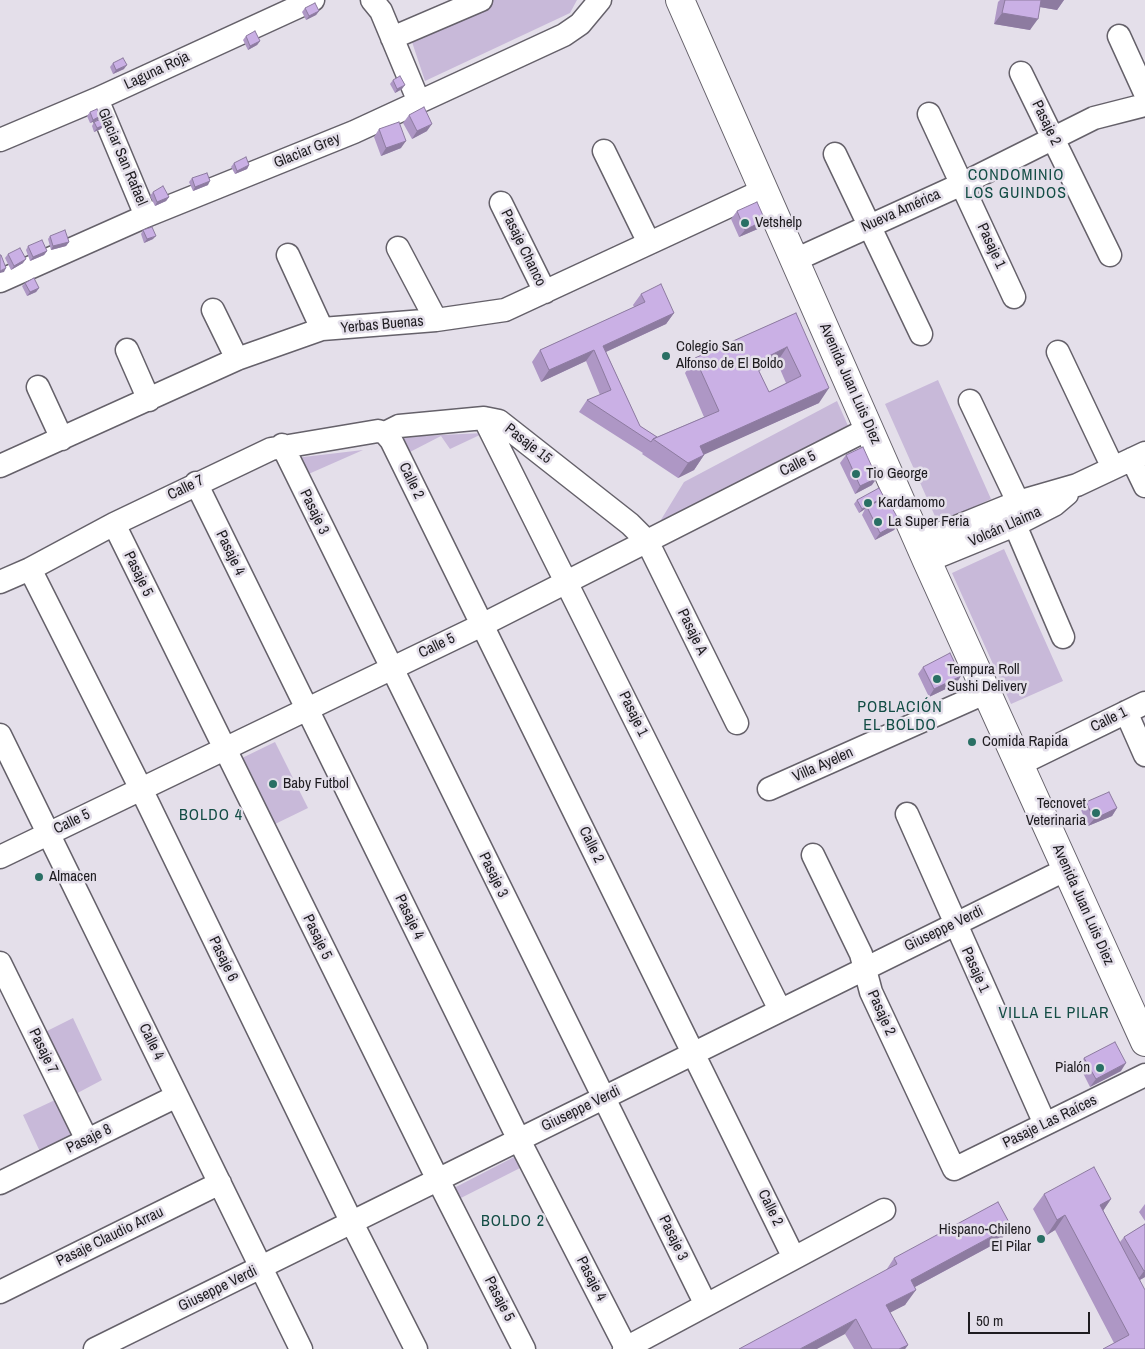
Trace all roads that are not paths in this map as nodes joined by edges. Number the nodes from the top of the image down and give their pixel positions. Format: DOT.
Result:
graph roads {
  1 [pos="313,0"];
  2 [pos="372,0"];
  3 [pos="481,0"];
  4 [pos="600,0"];
  5 [pos="680,0"];
  6 [pos="1119,36"];
  7 [pos="392,38"];
  8 [pos="1021,73"];
  9 [pos="1145,93"];
  10 [pos="97,99"];
  11 [pos="419,102"];
  12 [pos="1145,105"];
  13 [pos="929,114"];
  14 [pos="1054,138"];
  15 [pos="0,140"];
  16 [pos="604,151"];
  17 [pos="835,154"];
  18 [pos="962,184"];
  19 [pos="764,190"];
  20 [pos="501,203"];
  21 [pos="146,216"];
  22 [pos="869,226"];
  23 [pos="649,243"];
  24 [pos="398,248"];
  25 [pos="288,255"];
  26 [pos="1110,255"];
  27 [pos="795,260"];
  28 [pos="0,281"];
  29 [pos="545,292"];
  30 [pos="1014,296"];
  31 [pos="213,310"];
  32 [pos="436,320"];
  33 [pos="322,329"];
  34 [pos="921,334"];
  35 [pos="127,350"];
  36 [pos="1058,352"];
  37 [pos="237,359"];
  38 [pos="38,388"];
  39 [pos="149,400"];
  40 [pos="970,402"];
  41 [pos="484,418"];
  42 [pos="870,428"];
  43 [pos="385,433"];
  44 [pos="62,438"];
  45 [pos="282,445"];
  46 [pos="1130,460"];
  47 [pos="0,466"];
  48 [pos="196,483"];
  49 [pos="1077,485"];
  50 [pos="1145,486"];
  51 [pos="1018,502"];
  52 [pos="114,524"];
  53 [pos="1015,525"];
  54 [pos="647,541"];
  55 [pos="923,552"];
  56 [pos="30,569"];
  57 [pos="568,581"];
  58 [pos="0,582"];
  59 [pos="482,624"];
  60 [pos="1063,637"];
  61 [pos="391,668"];
  62 [pos="987,692"];
  63 [pos="1136,708"];
  64 [pos="306,709"];
  65 [pos="737,723"];
  66 [pos="0,734"];
  67 [pos="224,749"];
  68 [pos="1145,755"];
  69 [pos="1020,764"];
  70 [pos="769,788"];
  71 [pos="141,789"];
  72 [pos="907,814"];
  73 [pos="49,833"];
  74 [pos="813,855"];
  75 [pos="0,857"];
  76 [pos="1068,869"];
  77 [pos="955,924"];
  78 [pos="0,963"];
  79 [pos="864,969"];
  80 [pos="780,1010"];
  81 [pos="1145,1042"];
  82 [pos="694,1054"];
  83 [pos="1145,1075"];
  84 [pos="177,1096"];
  85 [pos="604,1098"];
  86 [pos="1045,1124"];
  87 [pos="87,1140"];
  88 [pos="519,1140"];
  89 [pos="954,1169"];
  90 [pos="1,1179"];
  91 [pos="438,1180"];
  92 [pos="220,1183"];
  93 [pos="884,1210"];
  94 [pos="352,1223"];
  95 [pos="794,1258"];
  96 [pos="262,1267"];
  97 [pos="0,1292"];
  98 [pos="706,1305"];
  99 [pos="95,1349"];
  100 [pos="301,1349"];
  101 [pos="416,1349"];
  102 [pos="524,1349"];
  103 [pos="625,1349"];
  1 -- 10 [label="street, Laguna Roja"];
  2 -- 7 [label="street"];
  3 -- 7 [label="street"];
  4 -- 11 [label="street, Glaciar Grey"];
  5 -- 19 [label="main road, Avenida Juan Luis Diez"];
  6 -- 9 [label="street"];
  7 -- 11 [label="street"];
  8 -- 14 [label="street, Pasaje 2"];
  10 -- 15 [label="street, Laguna Roja"];
  10 -- 21 [label="street, Glaciar San Rafael"];
  11 -- 21 [label="street, Glaciar Grey"];
  12 -- 14 [label="street, Nueva América"];
  13 -- 18 [label="street, Pasaje 1"];
  14 -- 18 [label="street, Nueva América"];
  14 -- 26 [label="street, Pasaje 2"];
  16 -- 23 [label="street"];
  17 -- 22 [label="street"];
  18 -- 22 [label="street, Nueva América"];
  18 -- 30 [label="street, Pasaje 1"];
  19 -- 23 [label="street, Yerbas Buenas"];
  19 -- 27 [label="main road, Avenida Juan Luis Diez"];
  20 -- 29 [label="street, Pasaje Chanco"];
  21 -- 28 [label="street, Glaciar Grey"];
  22 -- 27 [label="street, Nueva América"];
  22 -- 34 [label="street"];
  23 -- 29 [label="street, Yerbas Buenas"];
  24 -- 32 [label="street"];
  25 -- 33 [label="street"];
  27 -- 42 [label="main road, Avenida Juan Luis Diez"];
  29 -- 32 [label="street, Yerbas Buenas"];
  31 -- 37 [label="street"];
  32 -- 33 [label="street, Yerbas Buenas"];
  33 -- 37 [label="street, Yerbas Buenas"];
  35 -- 39 [label="street"];
  36 -- 46 [label="street"];
  37 -- 39 [label="street, Yerbas Buenas"];
  38 -- 44 [label="street"];
  39 -- 44 [label="street, Yerbas Buenas"];
  40 -- 51 [label="street"];
  41 -- 43 [label="street, Pasaje 15"];
  41 -- 54 [label="street, Pasaje 15"];
  41 -- 57 [label="street, Pasaje 1"];
  42 -- 54 [label="street, Calle 5"];
  42 -- 55 [label="main road, Avenida Juan Luis Diez"];
  43 -- 45 [label="street, Calle 7"];
  43 -- 59 [label="street, Calle 2"];
  44 -- 47 [label="street, Yerbas Buenas"];
  45 -- 48 [label="street, Calle 7"];
  45 -- 61 [label="street, Pasaje 3"];
  46 -- 49 [label="street, Volcán Llaima"];
  46 -- 50 [label="street"];
  48 -- 52 [label="street, Calle 7"];
  48 -- 64 [label="street, Pasaje 4"];
  49 -- 51 [label="street, Volcán Llaima"];
  49 -- 53 [label="street, Volcán Llaima"];
  51 -- 55 [label="street, Volcán Llaima"];
  52 -- 56 [label="street, Calle 7"];
  52 -- 67 [label="street, Pasaje 5"];
  53 -- 55 [label="street, Volcán Llaima"];
  53 -- 60 [label="street"];
  54 -- 57 [label="street, Calle 5"];
  54 -- 65 [label="street, Pasaje A"];
  55 -- 62 [label="main road, Avenida Juan Luis Diez"];
  56 -- 58 [label="street, Calle 7"];
  56 -- 71 [label="street, Pasaje 6"];
  57 -- 59 [label="street, Calle 5"];
  57 -- 80 [label="street, Pasaje 1"];
  59 -- 61 [label="street, Calle 5"];
  59 -- 82 [label="street, Calle 2"];
  61 -- 64 [label="street, Calle 5"];
  61 -- 85 [label="street, Pasaje 3"];
  62 -- 69 [label="main road, Avenida Juan Luis Diez"];
  62 -- 70 [label="street, Villa Ayelen"];
  63 -- 68 [label="street"];
  63 -- 69 [label="street, Calle 1"];
  64 -- 67 [label="street, Calle 5"];
  64 -- 88 [label="street, Pasaje 4"];
  66 -- 73 [label="street, Calle 4"];
  67 -- 71 [label="street, Calle 5"];
  67 -- 91 [label="street, Pasaje 5"];
  69 -- 76 [label="main road, Avenida Juan Luis Diez"];
  71 -- 73 [label="street, Calle 5"];
  71 -- 94 [label="street, Pasaje 6"];
  72 -- 77 [label="street, Pasaje 1"];
  73 -- 75 [label="street, Calle 5"];
  73 -- 84 [label="street, Calle 4"];
  74 -- 79 [label="street, Pasaje 2"];
  76 -- 77 [label="street, Giuseppe Verdi"];
  76 -- 81 [label="main road, Avenida Juan Luis Diez"];
  77 -- 79 [label="street, Giuseppe Verdi"];
  77 -- 86 [label="street, Pasaje 1"];
  78 -- 87 [label="street, Pasaje 7"];
  79 -- 80 [label="street, Giuseppe Verdi"];
  79 -- 89 [label="street, Pasaje 2"];
  80 -- 82 [label="street, Giuseppe Verdi"];
  82 -- 85 [label="street, Giuseppe Verdi"];
  82 -- 95 [label="street, Calle 2"];
  83 -- 86 [label="street, Pasaje Las Raíces"];
  84 -- 87 [label="street, Pasaje 8"];
  84 -- 92 [label="street, Calle 4"];
  85 -- 88 [label="street, Giuseppe Verdi"];
  85 -- 98 [label="street, Pasaje 3"];
  86 -- 89 [label="street, Pasaje Las Raíces"];
  87 -- 90 [label="street, Pasaje 8"];
  88 -- 91 [label="street, Giuseppe Verdi"];
  88 -- 103 [label="street, Pasaje 4"];
  91 -- 94 [label="street, Giuseppe Verdi"];
  91 -- 102 [label="street, Pasaje 5"];
  92 -- 96 [label="street, Calle 4"];
  92 -- 97 [label="street, Pasaje Claudio Arrau"];
  93 -- 95 [label="street"];
  94 -- 96 [label="street, Giuseppe Verdi"];
  94 -- 101 [label="street, Pasaje 6"];
  95 -- 98 [label="street"];
  96 -- 99 [label="street, Giuseppe Verdi"];
  96 -- 100 [label="street, Calle 4"];
  98 -- 103 [label="street"];
}
